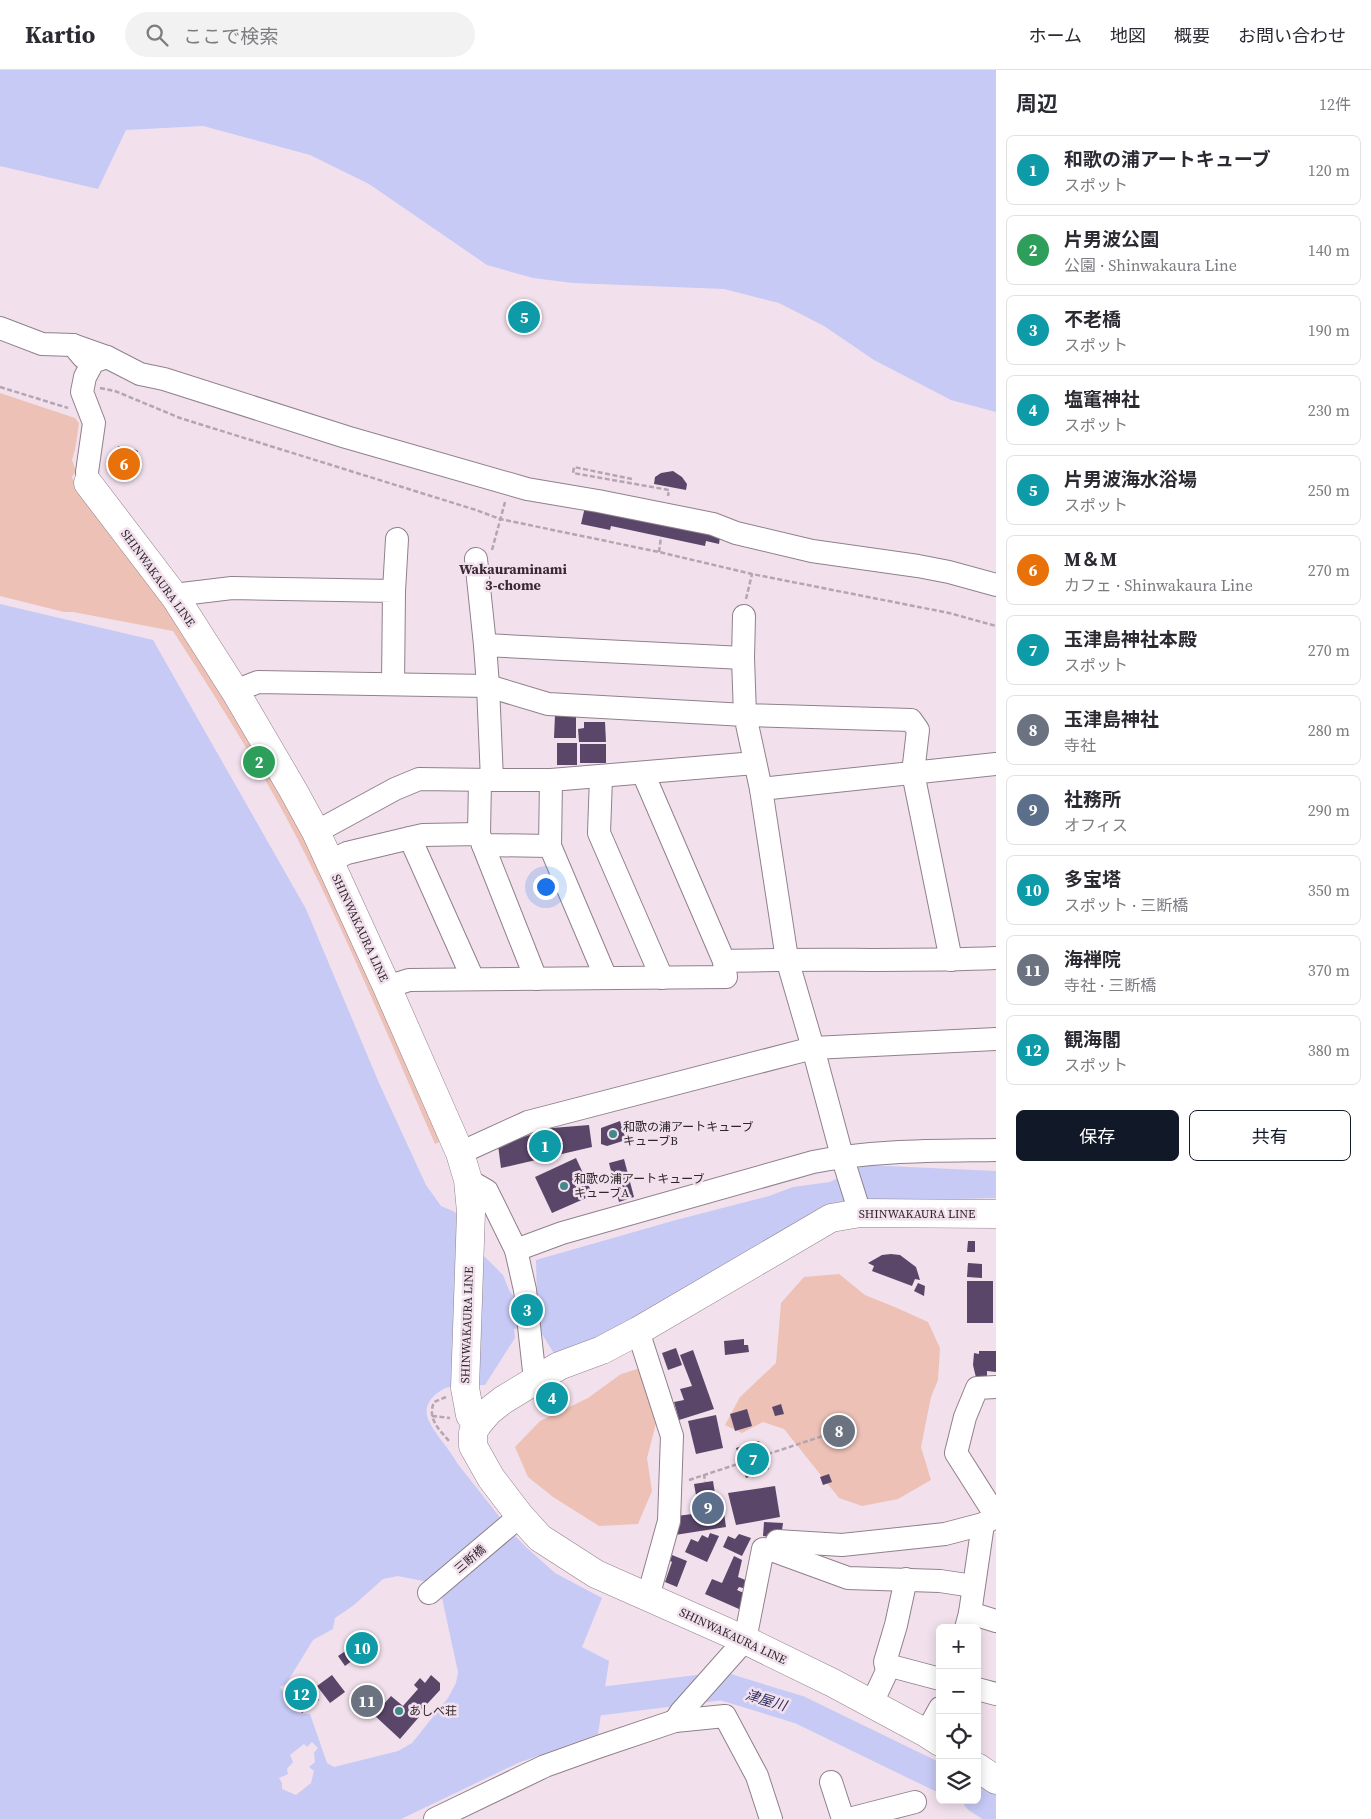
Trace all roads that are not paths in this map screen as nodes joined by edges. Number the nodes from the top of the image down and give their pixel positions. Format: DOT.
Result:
graph roads {
  1 [pos="0,328"];
  2 [pos="73,345"];
  3 [pos="107,357"];
  4 [pos="84,381"];
  5 [pos="88,483"];
  6 [pos="397,539"];
  7 [pos="483,558"];
  8 [pos="996,585"];
  9 [pos="394,591"];
  10 [pos="175,598"];
  11 [pos="745,609"];
  12 [pos="485,645"];
  13 [pos="743,658"];
  14 [pos="393,684"];
  15 [pos="488,686"];
  16 [pos="235,691"];
  17 [pos="745,715"];
  18 [pos="755,763"];
  19 [pos="996,764"];
  20 [pos="643,773"];
  21 [pos="913,773"];
  22 [pos="601,777"];
  23 [pos="486,780"];
  24 [pos="551,780"];
  25 [pos="761,789"];
  26 [pos="316,832"];
  27 [pos="410,838"];
  28 [pos="481,839"];
  29 [pos="550,846"];
  30 [pos="330,862"];
  31 [pos="996,958"];
  32 [pos="787,959"];
  33 [pos="952,960"];
  34 [pos="724,961"];
  35 [pos="606,978"];
  36 [pos="662,978"];
  37 [pos="473,979"];
  38 [pos="536,979"];
  39 [pos="387,987"];
  40 [pos="996,1039"];
  41 [pos="813,1048"];
  42 [pos="996,1150"];
  43 [pos="460,1153"];
  44 [pos="843,1161"];
  45 [pos="468,1180"];
  46 [pos="859,1208"];
  47 [pos="996,1214"];
  48 [pos="516,1250"];
  49 [pos="638,1331"];
  50 [pos="535,1380"];
  51 [pos="996,1387"];
  52 [pos="464,1422"];
  53 [pos="992,1519"];
  54 [pos="516,1520"];
  55 [pos="842,1545"];
  56 [pos="774,1551"];
  57 [pos="839,1575"];
  58 [pos="906,1579"];
  59 [pos="973,1586"];
  60 [pos="429,1593"];
  61 [pos="648,1597"];
  62 [pos="968,1620"];
  63 [pos="996,1620"];
  64 [pos="736,1650"];
  65 [pos="887,1671"];
  66 [pos="936,1678"];
  67 [pos="981,1690"];
  68 [pos="996,1694"];
  69 [pos="872,1704"];
  70 [pos="939,1714"];
  71 [pos="678,1716"];
  72 [pos="933,1737"];
  73 [pos="981,1770"];
  74 [pos="996,1780"];
  75 [pos="831,1782"];
  76 [pos="915,1802"];
  77 [pos="435,1819"];
  78 [pos="770,1819"];
  79 [pos="843,1819"];
  80 [pos="849,1819"];
  1 -- 2 [label="street"];
  2 -- 3 [label="street"];
  2 -- 4 [label="street"];
  3 -- 4 [label="street"];
  3 -- 8 [label="street"];
  4 -- 5 [label="street"];
  5 -- 10 [label="main road, SHINWAKAURA LINE"];
  6 -- 9 [label="street"];
  7 -- 12 [label="street"];
  9 -- 10 [label="street"];
  9 -- 14 [label="street"];
  10 -- 16 [label="main road, SHINWAKAURA LINE"];
  11 -- 13 [label="street"];
  12 -- 13 [label="street"];
  12 -- 15 [label="street"];
  13 -- 17 [label="street"];
  14 -- 15 [label="street"];
  14 -- 16 [label="street"];
  15 -- 17 [label="street"];
  15 -- 23 [label="street"];
  16 -- 26 [label="main road, SHINWAKAURA LINE"];
  17 -- 18 [label="street"];
  17 -- 21 [label="street"];
  18 -- 20 [label="street"];
  18 -- 25 [label="street"];
  19 -- 21 [label="street"];
  20 -- 22 [label="street"];
  20 -- 34 [label="street"];
  21 -- 25 [label="street"];
  21 -- 33 [label="street"];
  22 -- 24 [label="street"];
  22 -- 36 [label="street"];
  23 -- 24 [label="street"];
  23 -- 26 [label="street"];
  23 -- 28 [label="street"];
  24 -- 29 [label="street"];
  25 -- 32 [label="street"];
  26 -- 30 [label="main road, SHINWAKAURA LINE"];
  27 -- 28 [label="street"];
  27 -- 30 [label="street"];
  27 -- 37 [label="street"];
  28 -- 29 [label="street"];
  28 -- 38 [label="street"];
  29 -- 35 [label="street"];
  30 -- 39 [label="main road, SHINWAKAURA LINE"];
  31 -- 33 [label="street"];
  32 -- 33 [label="street"];
  32 -- 34 [label="street"];
  32 -- 41 [label="street"];
  34 -- 36 [label="street"];
  35 -- 36 [label="street"];
  35 -- 38 [label="street"];
  37 -- 38 [label="street"];
  37 -- 39 [label="street"];
  39 -- 43 [label="main road, SHINWAKAURA LINE"];
  40 -- 41 [label="street"];
  41 -- 43 [label="street"];
  41 -- 44 [label="street"];
  42 -- 44 [label="street"];
  43 -- 45 [label="main road, SHINWAKAURA LINE"];
  44 -- 46 [label="street"];
  44 -- 48 [label="street"];
  45 -- 48 [label="street"];
  45 -- 52 [label="main road, SHINWAKAURA LINE"];
  46 -- 47 [label="main road, SHINWAKAURA LINE"];
  46 -- 49 [label="main road, SHINWAKAURA LINE"];
  48 -- 50 [label="street"];
  49 -- 50 [label="main road, SHINWAKAURA LINE"];
  49 -- 61 [label="street"];
  50 -- 52 [label="main road, SHINWAKAURA LINE"];
  51 -- 53 [label="street"];
  52 -- 54 [label="main road, SHINWAKAURA LINE"];
  53 -- 55 [label="street"];
  53 -- 59 [label="street"];
  54 -- 60 [label="street, 三断橋"];
  54 -- 61 [label="main road, SHINWAKAURA LINE"];
  55 -- 56 [label="street"];
  55 -- 57 [label="street"];
  56 -- 57 [label="street"];
  56 -- 64 [label="street"];
  57 -- 58 [label="street"];
  58 -- 59 [label="street"];
  58 -- 65 [label="street"];
  59 -- 62 [label="street"];
  61 -- 64 [label="main road, SHINWAKAURA LINE"];
  62 -- 63 [label="street"];
  64 -- 69 [label="main road, SHINWAKAURA LINE"];
  64 -- 71 [label="street"];
  65 -- 66 [label="street"];
  65 -- 69 [label="street"];
  67 -- 68 [label="street"];
  69 -- 72 [label="main road, SHINWAKAURA LINE"];
  70 -- 72 [label="street"];
  71 -- 77 [label="street"];
  71 -- 78 [label="street"];
  73 -- 74 [label="main road"];
  75 -- 79 [label="street"];
  76 -- 80 [label="street"];
}
